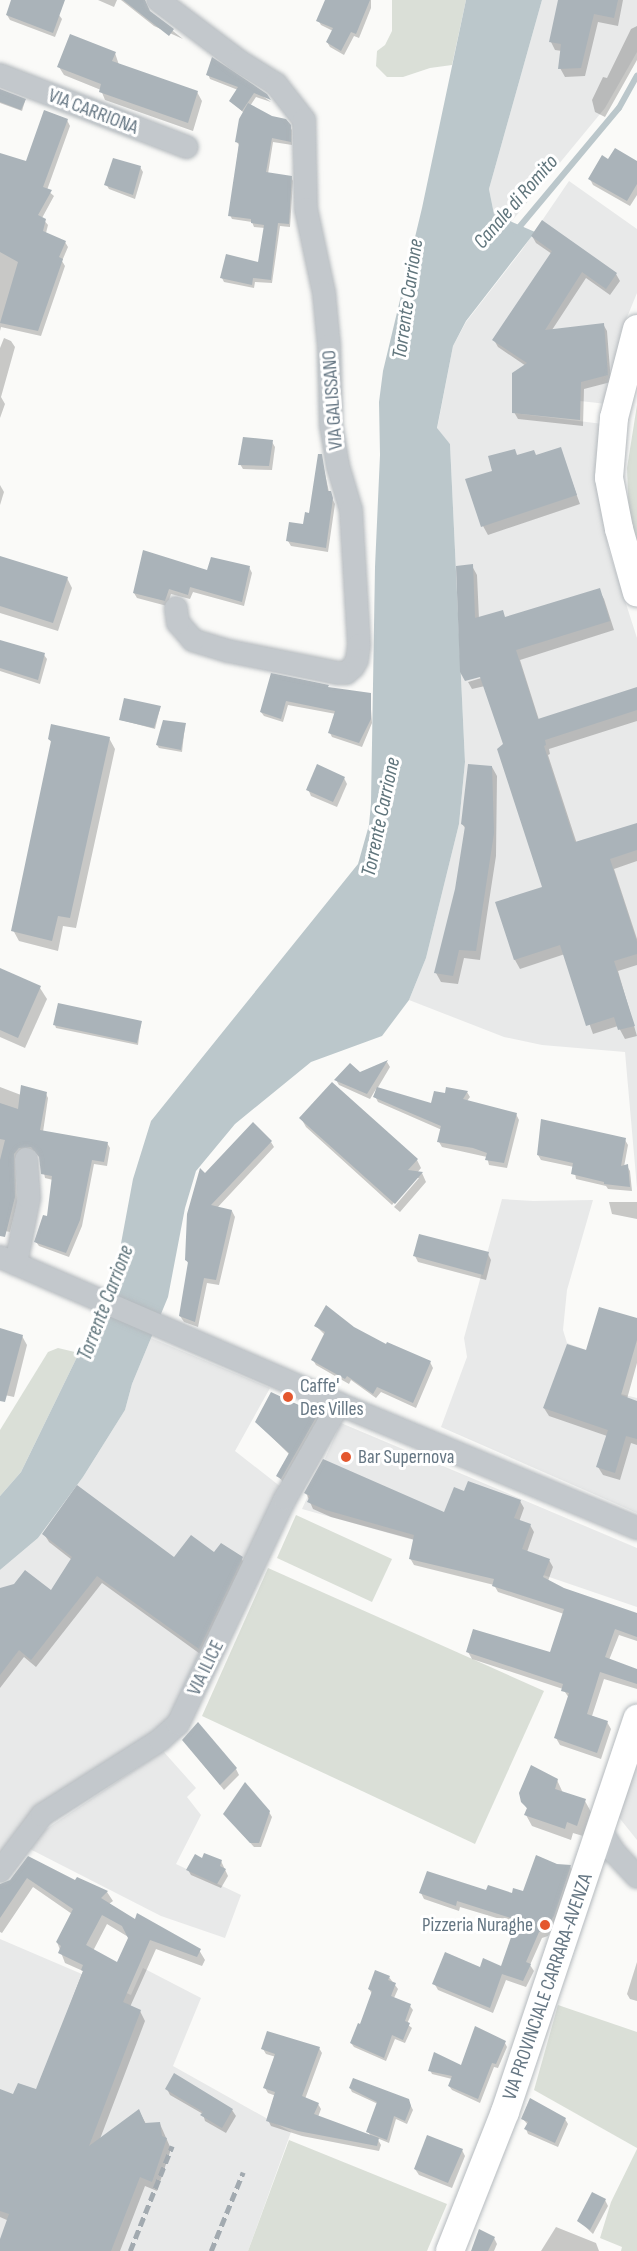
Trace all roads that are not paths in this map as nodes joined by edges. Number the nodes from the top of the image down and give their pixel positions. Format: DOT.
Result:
graph roads {
  1 [pos="158,0"];
  2 [pos="0,75"];
  3 [pos="186,147"];
  4 [pos="637,329"];
  5 [pos="637,593"];
  6 [pos="176,608"];
  7 [pos="26,1159"];
  8 [pos="8,1260"];
  9 [pos="339,1404"];
  10 [pos="637,1528"];
  11 [pos="637,1719"];
  12 [pos="601,1831"];
  13 [pos="0,1871"];
  14 [pos="637,1877"];
  15 [pos="450,2251"];
  1 -- 6 [label="street, VIA GALISSANO"];
  2 -- 3 [label="street, VIA CARRIONA"];
  4 -- 5 [label="main road"];
  7 -- 8 [label="street"];
  8 -- 9 [label="street"];
  9 -- 10 [label="street"];
  9 -- 13 [label="street, VIA ILICE"];
  11 -- 12 [label="main road, VIA PROVINCIALE CARRARA-AVENZA"];
  12 -- 14 [label="street"];
  12 -- 15 [label="main road, VIA PROVINCIALE CARRARA-AVENZA"];
}
